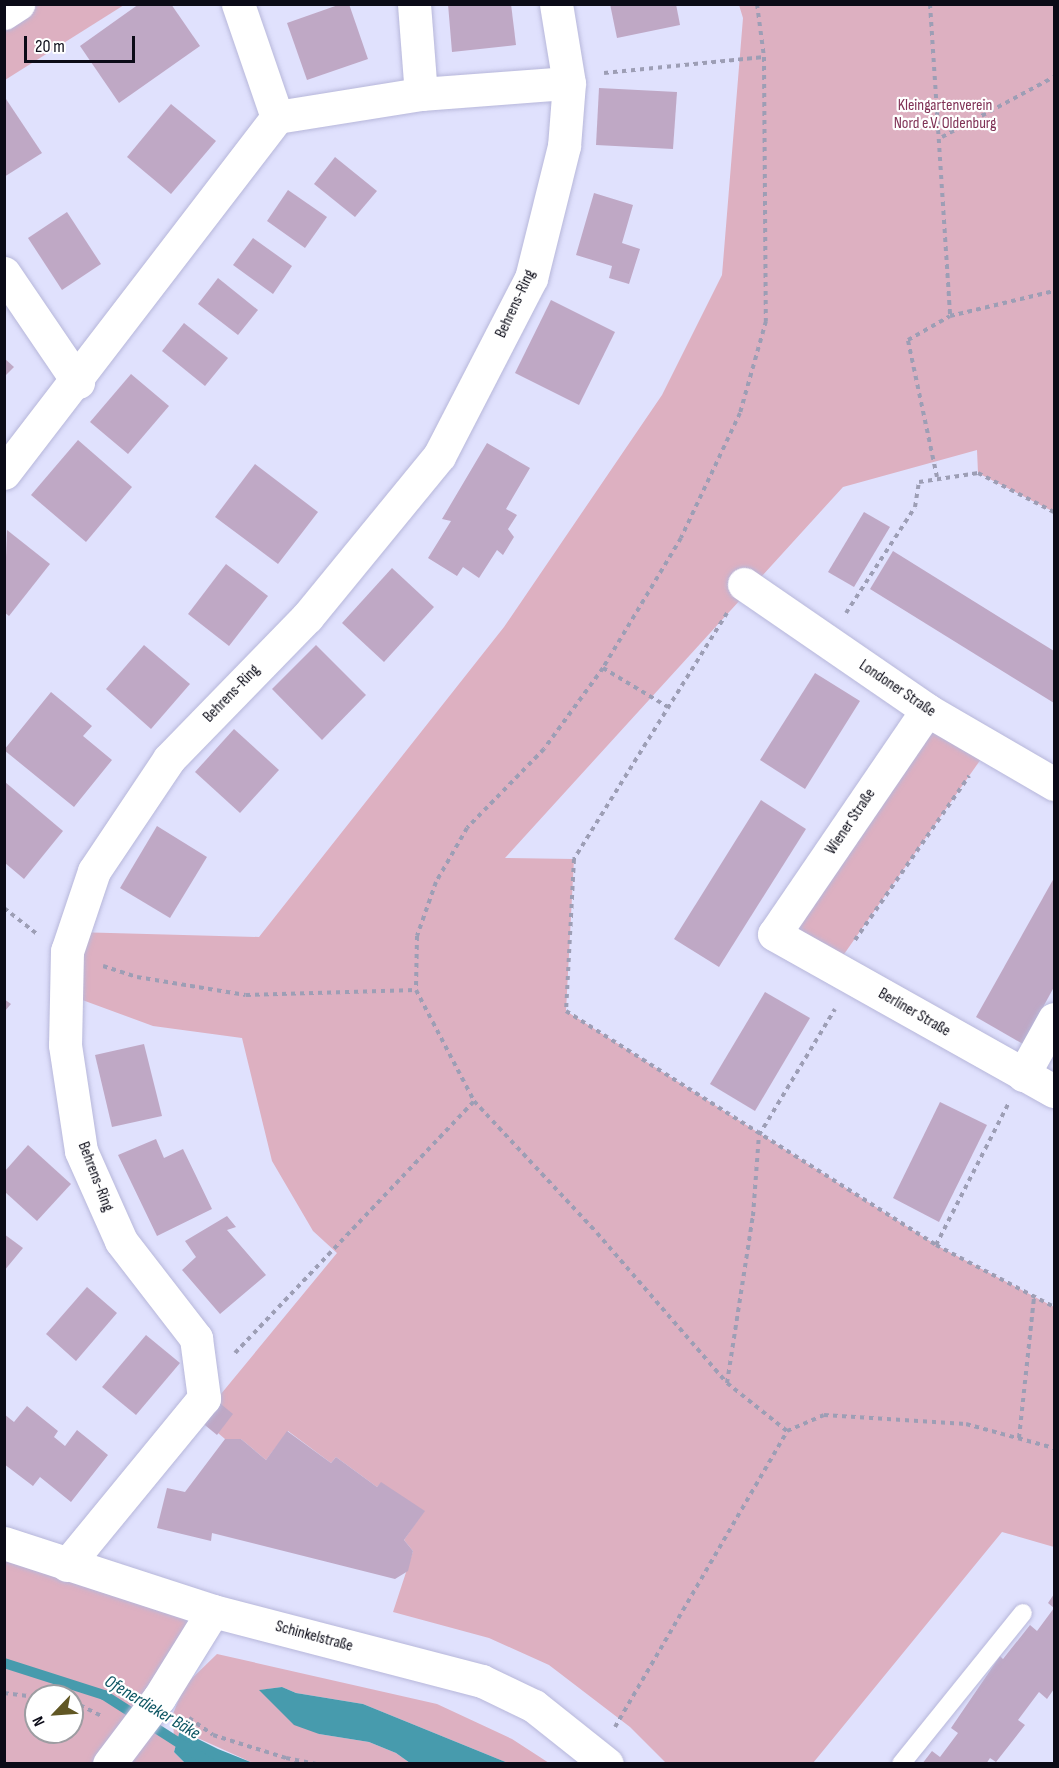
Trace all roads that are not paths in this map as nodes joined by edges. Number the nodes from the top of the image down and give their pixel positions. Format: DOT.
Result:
graph roads {
  1 [pos="18,4"];
  2 [pos="238,4"];
  3 [pos="414,4"];
  4 [pos="556,4"];
  5 [pos="4,12"];
  6 [pos="569,83"];
  7 [pos="421,94"];
  8 [pos="277,117"];
  9 [pos="4,273"];
  10 [pos="78,382"];
  11 [pos="4,473"];
  12 [pos="744,584"];
  13 [pos="927,710"];
  14 [pos="1054,784"];
  15 [pos="774,934"];
  16 [pos="1054,1018"];
  17 [pos="1023,1076"];
  18 [pos="1054,1091"];
  19 [pos="4,1543"];
  20 [pos="67,1565"];
  21 [pos="213,1611"];
  22 [pos="1023,1613"];
  23 [pos="602,1759"];
  24 [pos="109,1764"];
  25 [pos="902,1764"];
  1 -- 5 [label="street"];
  2 -- 8 [label="street"];
  3 -- 7 [label="street"];
  4 -- 6 [label="street, Behrens-Ring"];
  6 -- 7 [label="street"];
  6 -- 20 [label="street, Behrens-Ring"];
  7 -- 8 [label="street"];
  8 -- 10 [label="street"];
  9 -- 10 [label="street"];
  10 -- 11 [label="street"];
  12 -- 13 [label="street, Londoner Straße"];
  13 -- 14 [label="street, Londoner Straße"];
  13 -- 15 [label="street, Wiener Straße"];
  15 -- 17 [label="street, Berliner Straße"];
  16 -- 17 [label="street"];
  17 -- 18 [label="street, Berliner Straße"];
  19 -- 20 [label="street, Schinkelstraße"];
  20 -- 21 [label="street, Schinkelstraße"];
  21 -- 23 [label="street, Schinkelstraße"];
  21 -- 24 [label="street"];
  22 -- 25 [label="lane"];
}
